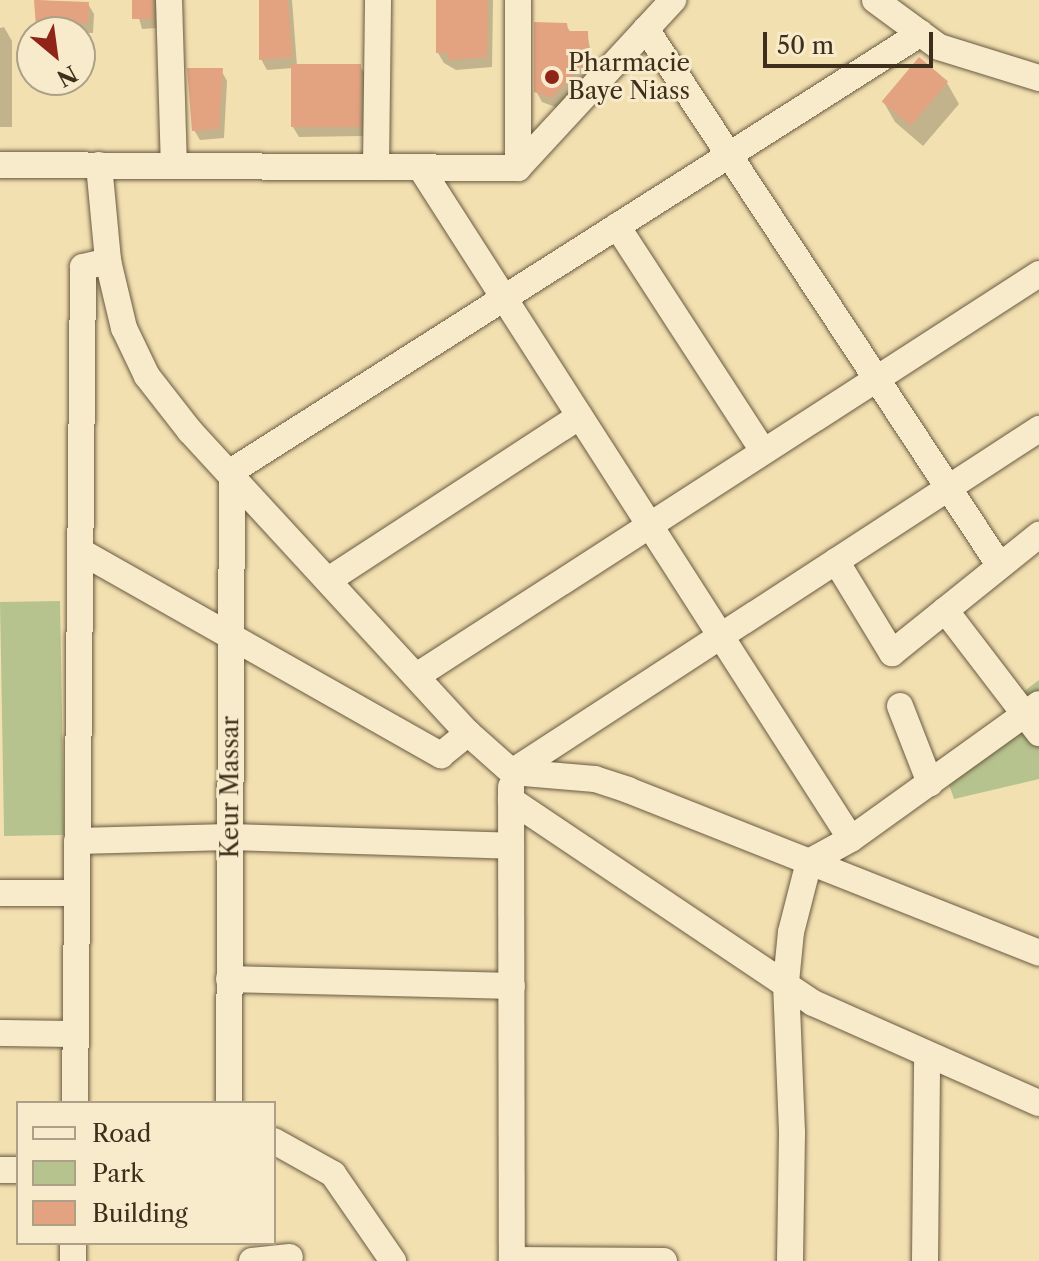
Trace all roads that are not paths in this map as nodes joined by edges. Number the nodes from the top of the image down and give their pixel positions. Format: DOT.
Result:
graph roads {
  1 [pos="169,0"];
  2 [pos="378,0"];
  3 [pos="518,0"];
  4 [pos="875,0"];
  5 [pos="660,11"];
  6 [pos="921,33"];
  7 [pos="1039,78"];
  8 [pos="731,153"];
  9 [pos="174,164"];
  10 [pos="0,165"];
  11 [pos="99,165"];
  12 [pos="376,167"];
  13 [pos="420,167"];
  14 [pos="518,168"];
  15 [pos="617,226"];
  16 [pos="108,261"];
  17 [pos="1039,274"];
  18 [pos="504,298"];
  19 [pos="877,377"];
  20 [pos="580,416"];
  21 [pos="1039,429"];
  22 [pos="763,451"];
  23 [pos="232,471"];
  24 [pos="949,487"];
  25 [pos="649,525"];
  26 [pos="1039,535"];
  27 [pos="80,551"];
  28 [pos="836,561"];
  29 [pos="1000,566"];
  30 [pos="330,579"];
  31 [pos="945,610"];
  32 [pos="231,636"];
  33 [pos="720,636"];
  34 [pos="418,675"];
  35 [pos="900,706"];
  36 [pos="1034,717"];
  37 [pos="468,733"];
  38 [pos="512,772"];
  39 [pos="930,783"];
  40 [pos="511,800"];
  41 [pos="230,837"];
  42 [pos="851,839"];
  43 [pos="77,841"];
  44 [pos="511,846"];
  45 [pos="809,862"];
  46 [pos="0,893"];
  47 [pos="77,893"];
  48 [pos="1039,953"];
  49 [pos="229,979"];
  50 [pos="786,982"];
  51 [pos="512,986"];
  52 [pos="0,1033"];
  53 [pos="75,1034"];
  54 [pos="927,1057"];
  55 [pos="75,1101"];
  56 [pos="229,1101"];
  57 [pos="1039,1103"];
  58 [pos="276,1142"];
  59 [pos="290,1257"];
  60 [pos="512,1260"];
  61 [pos="252,1261"];
  62 [pos="393,1261"];
  63 [pos="664,1261"];
  64 [pos="790,1261"];
  65 [pos="925,1261"];
  1 -- 9 [label="street"];
  2 -- 12 [label="street"];
  3 -- 14 [label="street"];
  4 -- 6 [label="street"];
  5 -- 8 [label="street"];
  5 -- 14 [label="street"];
  6 -- 7 [label="street"];
  6 -- 8 [label="street"];
  8 -- 15 [label="street"];
  8 -- 19 [label="street"];
  9 -- 11 [label="street"];
  9 -- 12 [label="street"];
  10 -- 11 [label="street"];
  11 -- 16 [label="street"];
  12 -- 13 [label="street"];
  13 -- 14 [label="street"];
  13 -- 18 [label="street"];
  15 -- 18 [label="street"];
  15 -- 22 [label="street"];
  16 -- 23 [label="street"];
  16 -- 27 [label="street"];
  17 -- 19 [label="street"];
  18 -- 20 [label="street"];
  18 -- 23 [label="street"];
  19 -- 22 [label="street"];
  19 -- 24 [label="street"];
  20 -- 25 [label="street"];
  20 -- 30 [label="street"];
  21 -- 24 [label="street"];
  22 -- 25 [label="street"];
  23 -- 30 [label="street"];
  23 -- 32 [label="street, Keur Massar"];
  24 -- 28 [label="street"];
  24 -- 29 [label="street"];
  25 -- 33 [label="street"];
  25 -- 34 [label="street"];
  26 -- 29 [label="street"];
  27 -- 32 [label="street"];
  27 -- 43 [label="street"];
  28 -- 31 [label="street"];
  28 -- 33 [label="street"];
  29 -- 31 [label="street"];
  30 -- 34 [label="street"];
  31 -- 36 [label="street"];
  32 -- 37 [label="street"];
  32 -- 41 [label="street, Keur Massar"];
  33 -- 38 [label="street"];
  33 -- 42 [label="street"];
  34 -- 37 [label="street"];
  35 -- 39 [label="street"];
  36 -- 39 [label="street"];
  37 -- 38 [label="street"];
  38 -- 40 [label="street"];
  38 -- 45 [label="street"];
  39 -- 42 [label="street"];
  40 -- 44 [label="street"];
  40 -- 50 [label="street"];
  41 -- 43 [label="street"];
  41 -- 44 [label="street"];
  41 -- 49 [label="street, Keur Massar"];
  42 -- 45 [label="street"];
  43 -- 47 [label="street"];
  44 -- 51 [label="street"];
  45 -- 48 [label="street"];
  45 -- 50 [label="street"];
  46 -- 47 [label="street"];
  47 -- 53 [label="street"];
  49 -- 51 [label="street"];
  49 -- 56 [label="street, Keur Massar"];
  50 -- 54 [label="street"];
  50 -- 64 [label="street"];
  51 -- 60 [label="street"];
  52 -- 53 [label="street"];
  53 -- 55 [label="street"];
  54 -- 57 [label="street"];
  54 -- 65 [label="street"];
  58 -- 62 [label="street"];
  59 -- 61 [label="street"];
  60 -- 63 [label="street"];
}
